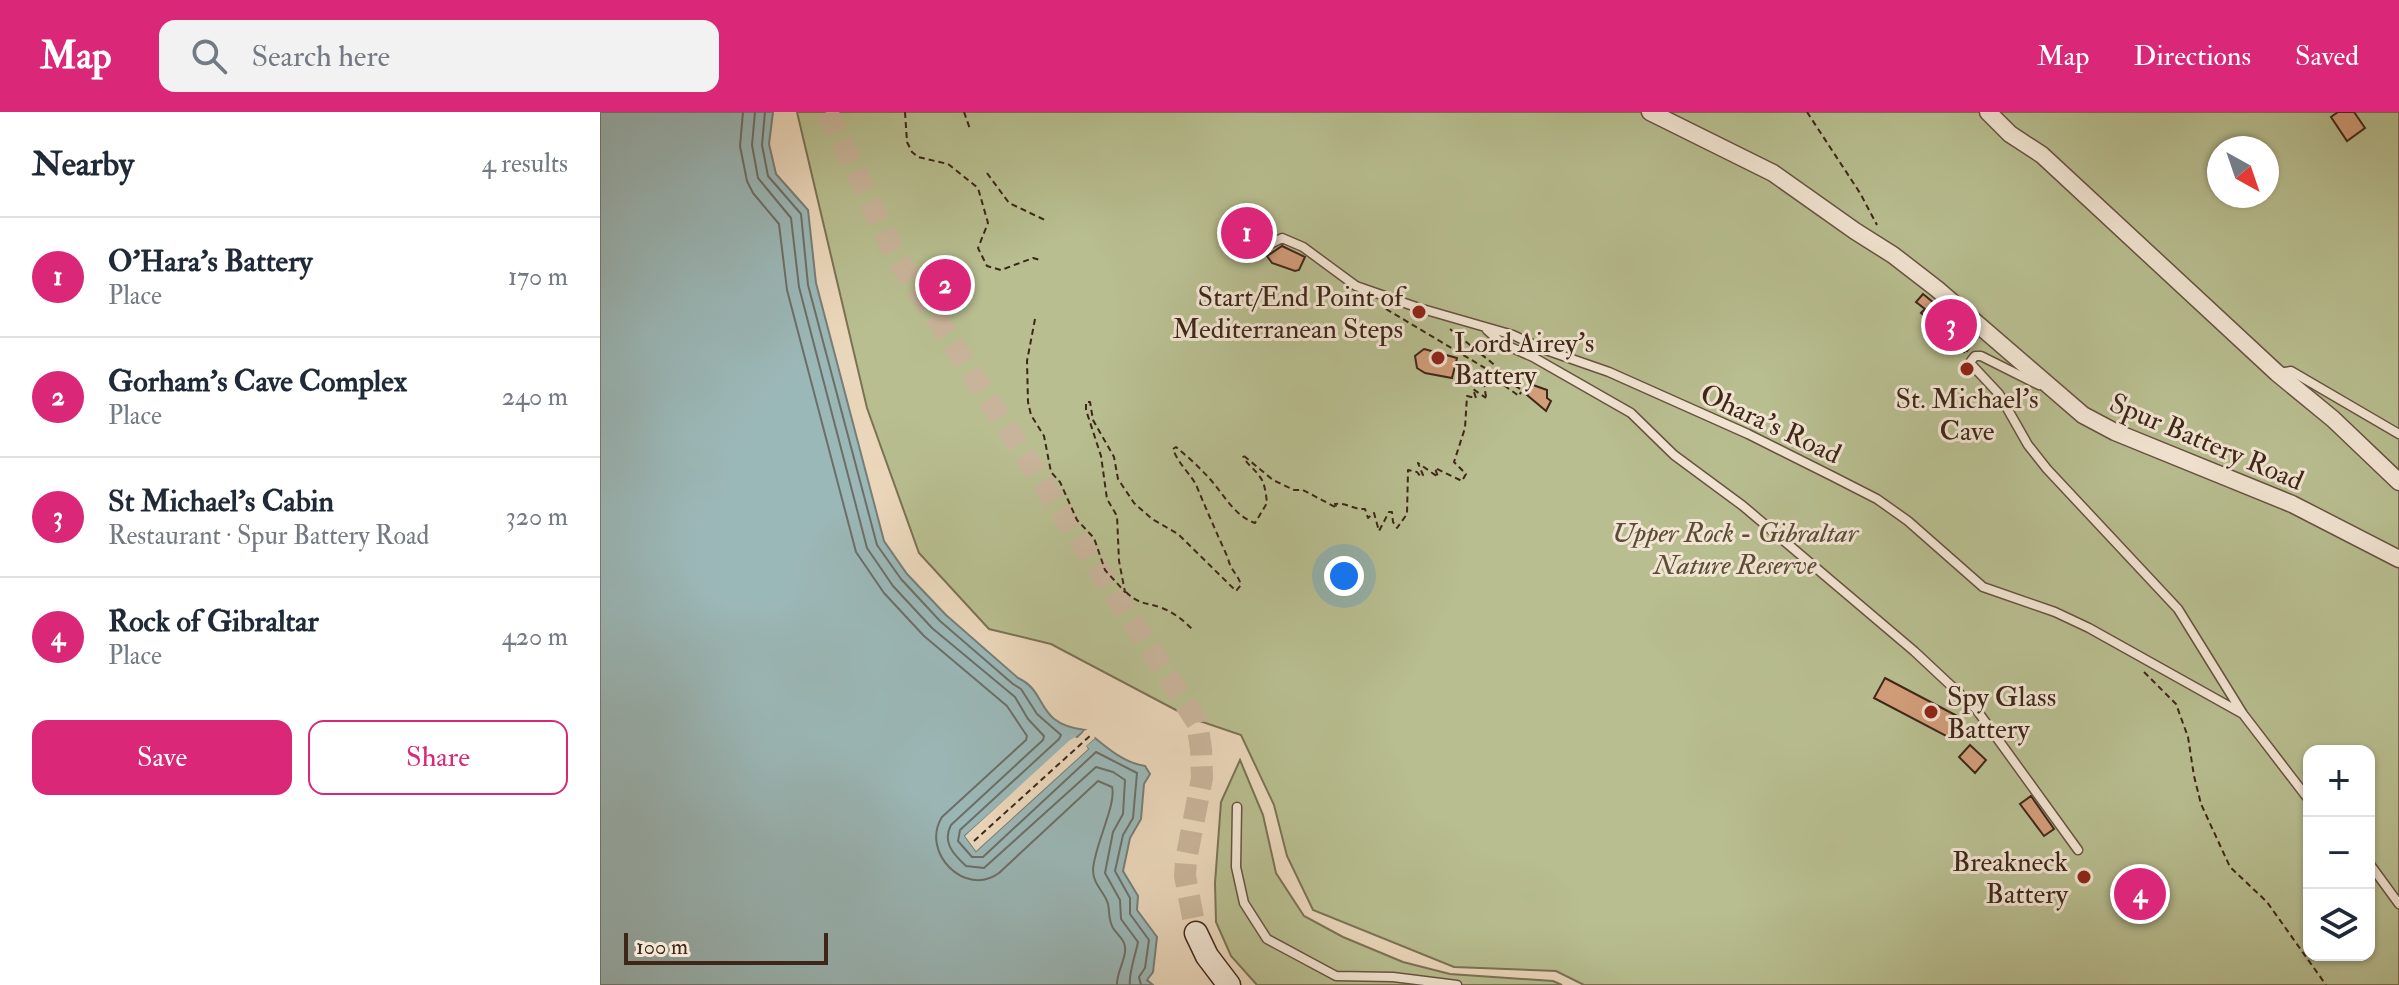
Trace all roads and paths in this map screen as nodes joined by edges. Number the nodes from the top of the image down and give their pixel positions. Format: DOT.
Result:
graph roads {
  1 [pos="905,112"];
  2 [pos="964,112"];
  3 [pos="1650,112"];
  4 [pos="1807,112"];
  5 [pos="1988,112"];
  6 [pos="970,129"];
  7 [pos="987,173"];
  8 [pos="1045,220"];
  9 [pos="1878,226"];
  10 [pos="1259,228"];
  11 [pos="1255,256"];
  12 [pos="1040,260"];
  13 [pos="1431,311"];
  14 [pos="1035,319"];
  15 [pos="1487,329"];
  16 [pos="1937,330"];
  17 [pos="1421,331"];
  18 [pos="1972,359"];
  19 [pos="2277,373"];
  20 [pos="1514,386"];
  21 [pos="2060,396"];
  22 [pos="2399,434"];
  23 [pos="2399,482"];
  24 [pos="2399,559"];
  25 [pos="1125,592"];
  26 [pos="1194,631"];
  27 [pos="2144,673"];
  28 [pos="2243,714"];
  29 [pos="1092,734"];
  30 [pos="2303,792"];
  31 [pos="1237,807"];
  32 [pos="974,841"];
  33 [pos="2078,850"];
  34 [pos="2375,871"];
  35 [pos="2399,904"];
  36 [pos="1196,933"];
  37 [pos="1229,985"];
  38 [pos="1457,985"];
  39 [pos="2326,985"];
  1 -- 12 [label="path"];
  2 -- 6 [label="path"];
  3 -- 21 [label="street, Spur Battery Road"];
  4 -- 9 [label="path"];
  5 -- 19 [label="street"];
  7 -- 8 [label="path"];
  10 -- 11 [label="path"];
  11 -- 13 [label="lane, Ohara's Road"];
  13 -- 15 [label="lane, Ohara's Road"];
  13 -- 20 [label="path"];
  14 -- 25 [label="path"];
  15 -- 28 [label="lane, Ohara's Road"];
  15 -- 33 [label="lane"];
  16 -- 18 [label="path"];
  17 -- 20 [label="path"];
  18 -- 21 [label="lane"];
  18 -- 28 [label="lane"];
  19 -- 22 [label="lane"];
  19 -- 23 [label="street"];
  20 -- 25 [label="path"];
  21 -- 24 [label="street, Spur Battery Road"];
  25 -- 26 [label="path"];
  27 -- 39 [label="path"];
  28 -- 30 [label="lane"];
  29 -- 32 [label="path"];
  31 -- 38 [label="lane"];
  34 -- 35 [label="lane"];
  36 -- 37 [label="main road"];
}
